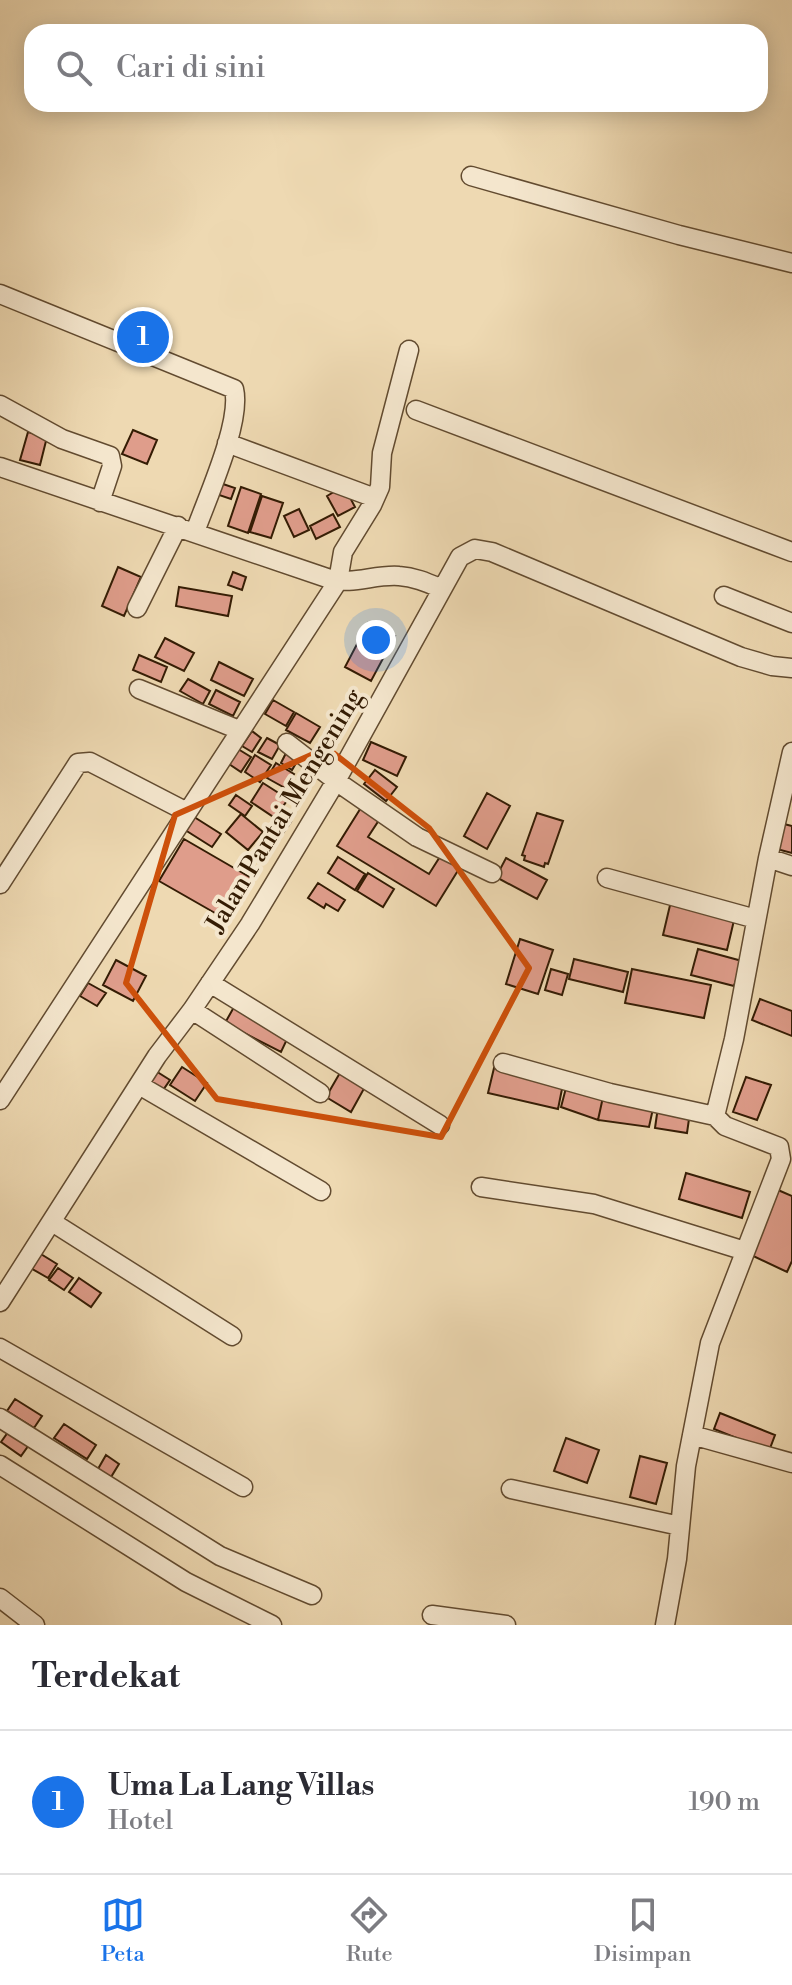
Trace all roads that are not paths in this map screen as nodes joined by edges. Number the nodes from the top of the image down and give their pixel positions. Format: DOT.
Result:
graph roads {
  1 [pos="471,176"];
  2 [pos="792,263"];
  3 [pos="0,294"];
  4 [pos="409,350"];
  5 [pos="0,405"];
  6 [pos="416,410"];
  7 [pos="227,443"];
  8 [pos="0,467"];
  9 [pos="375,498"];
  10 [pos="100,502"];
  11 [pos="186,529"];
  12 [pos="792,552"];
  13 [pos="326,578"];
  14 [pos="442,589"];
  15 [pos="724,596"];
  16 [pos="137,608"];
  17 [pos="792,623"];
  18 [pos="792,668"];
  19 [pos="139,689"];
  20 [pos="239,730"];
  21 [pos="287,743"];
  22 [pos="792,752"];
  23 [pos="336,781"];
  24 [pos="187,812"];
  25 [pos="768,858"];
  26 [pos="792,866"];
  27 [pos="492,873"];
  28 [pos="607,878"];
  29 [pos="0,884"];
  30 [pos="756,919"];
  31 [pos="210,983"];
  32 [pos="192,1010"];
  33 [pos="503,1063"];
  34 [pos="139,1085"];
  35 [pos="320,1093"];
  36 [pos="0,1100"];
  37 [pos="715,1116"];
  38 [pos="440,1125"];
  39 [pos="786,1149"];
  40 [pos="481,1187"];
  41 [pos="321,1191"];
  42 [pos="52,1222"];
  43 [pos="745,1251"];
  44 [pos="0,1302"];
  45 [pos="232,1336"];
  46 [pos="0,1348"];
  47 [pos="0,1418"];
  48 [pos="692,1435"];
  49 [pos="792,1463"];
  50 [pos="0,1465"];
  51 [pos="243,1487"];
  52 [pos="511,1489"];
  53 [pos="680,1526"];
  54 [pos="312,1595"];
  55 [pos="0,1598"];
  56 [pos="432,1615"];
  57 [pos="35,1625"];
  58 [pos="272,1625"];
  59 [pos="506,1625"];
  60 [pos="665,1625"];
  1 -- 2 [label="street"];
  3 -- 7 [label="street"];
  4 -- 9 [label="street"];
  5 -- 10 [label="street"];
  6 -- 12 [label="street"];
  7 -- 9 [label="street"];
  7 -- 11 [label="street"];
  8 -- 10 [label="street"];
  9 -- 13 [label="street"];
  10 -- 11 [label="street"];
  11 -- 13 [label="street"];
  11 -- 16 [label="street"];
  13 -- 14 [label="street"];
  13 -- 20 [label="street"];
  14 -- 18 [label="street, Jalan Pantai Mengening"];
  14 -- 23 [label="street, Jalan Pantai Mengening"];
  15 -- 17 [label="street"];
  19 -- 20 [label="street"];
  20 -- 24 [label="street"];
  21 -- 23 [label="street"];
  22 -- 25 [label="street"];
  23 -- 27 [label="street"];
  23 -- 31 [label="street, Jalan Pantai Mengening"];
  24 -- 29 [label="street"];
  24 -- 36 [label="street"];
  25 -- 26 [label="street"];
  25 -- 30 [label="street"];
  28 -- 30 [label="street"];
  30 -- 37 [label="street"];
  31 -- 32 [label="street, Jalan Pantai Mengening"];
  31 -- 38 [label="street"];
  32 -- 34 [label="street, Jalan Pantai Mengening"];
  32 -- 35 [label="street"];
  33 -- 37 [label="street"];
  34 -- 41 [label="street"];
  34 -- 42 [label="street, Jalan Pantai Mengening"];
  37 -- 39 [label="street"];
  39 -- 43 [label="street"];
  40 -- 43 [label="street"];
  42 -- 44 [label="street, Jalan Pantai Mengening"];
  42 -- 45 [label="street"];
  43 -- 48 [label="street"];
  46 -- 51 [label="street"];
  47 -- 54 [label="street"];
  48 -- 49 [label="street"];
  48 -- 53 [label="street"];
  50 -- 58 [label="street"];
  52 -- 53 [label="street"];
  53 -- 60 [label="street"];
  55 -- 57 [label="street"];
  56 -- 59 [label="street"];
}
